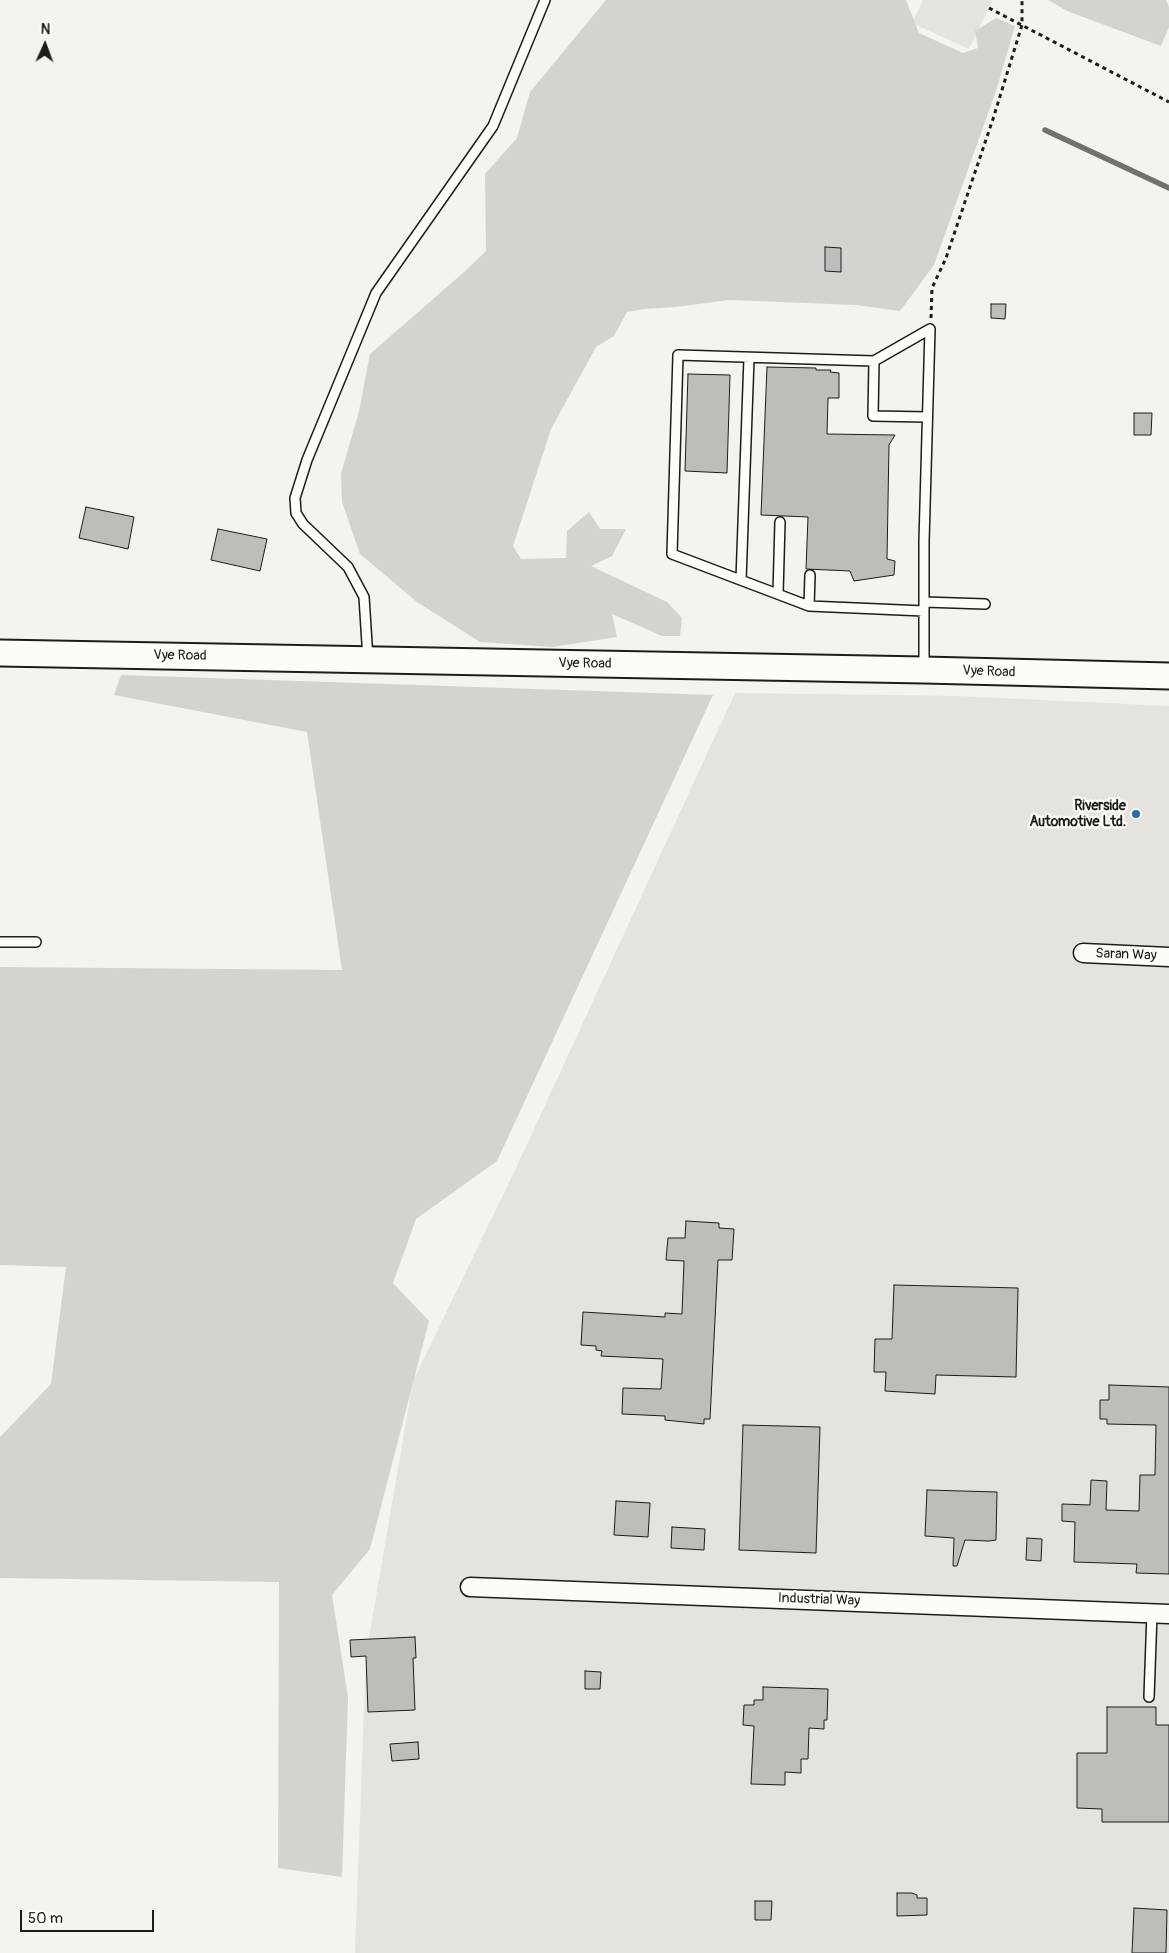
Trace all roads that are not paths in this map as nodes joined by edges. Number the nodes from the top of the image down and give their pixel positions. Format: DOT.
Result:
graph roads {
  1 [pos="545,0"];
  2 [pos="749,358"];
  3 [pos="874,361"];
  4 [pos="927,417"];
  5 [pos="780,522"];
  6 [pos="810,575"];
  7 [pos="741,580"];
  8 [pos="778,594"];
  9 [pos="986,604"];
  10 [pos="809,606"];
  11 [pos="924,606"];
  12 [pos="0,653"];
  13 [pos="368,660"];
  14 [pos="924,670"];
  15 [pos="1169,676"];
  16 [pos="0,942"];
  17 [pos="36,942"];
  18 [pos="1083,953"];
  19 [pos="1169,957"];
  20 [pos="470,1586"];
  21 [pos="1161,1613"];
  22 [pos="1149,1696"];
  1 -- 13 [label="lane"];
  2 -- 3 [label="lane"];
  2 -- 7 [label="lane"];
  2 -- 7 [label="lane"];
  3 -- 4 [label="lane"];
  3 -- 4 [label="lane"];
  4 -- 11 [label="lane"];
  5 -- 8 [label="lane"];
  6 -- 10 [label="lane"];
  7 -- 8 [label="lane"];
  8 -- 10 [label="lane"];
  9 -- 11 [label="lane"];
  10 -- 11 [label="lane"];
  11 -- 14 [label="lane"];
  12 -- 13 [label="main road, Vye Road"];
  13 -- 14 [label="main road, Vye Road"];
  14 -- 15 [label="main road, Vye Road"];
  16 -- 17 [label="lane"];
  18 -- 19 [label="street, Saran Way"];
  20 -- 21 [label="street, Industrial Way"];
  21 -- 22 [label="lane"];
}
